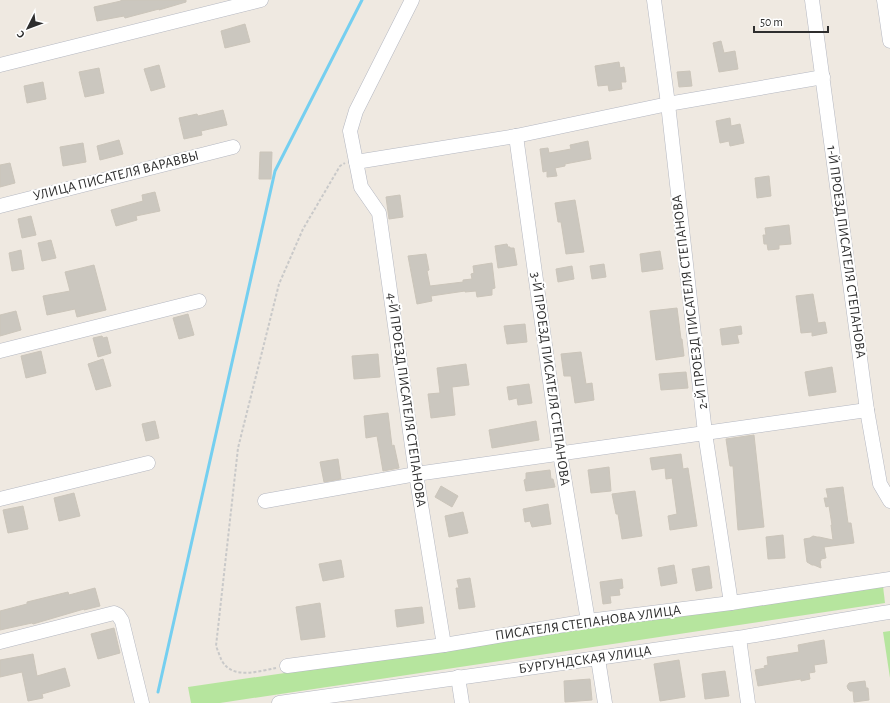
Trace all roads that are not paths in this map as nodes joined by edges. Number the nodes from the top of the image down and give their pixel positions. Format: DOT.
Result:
graph roads {
  1 [pos="261,0"];
  2 [pos="412,0"];
  3 [pos="654,0"];
  4 [pos="812,0"];
  5 [pos="884,0"];
  6 [pos="890,42"];
  7 [pos="0,65"];
  8 [pos="823,77"];
  9 [pos="668,104"];
  10 [pos="516,136"];
  11 [pos="233,147"];
  12 [pos="356,159"];
  13 [pos="0,206"];
  14 [pos="198,301"];
  15 [pos="0,351"];
  16 [pos="867,410"];
  17 [pos="705,433"];
  18 [pos="560,454"];
  19 [pos="148,463"];
  20 [pos="416,474"];
  21 [pos="0,499"];
  22 [pos="890,500"];
  23 [pos="265,501"];
  24 [pos="890,579"];
  25 [pos="731,602"];
  26 [pos="890,612"];
  27 [pos="588,621"];
  28 [pos="739,638"];
  29 [pos="0,642"];
  30 [pos="444,644"];
  31 [pos="598,658"];
  32 [pos="287,666"];
  33 [pos="458,677"];
  34 [pos="320,700"];
  35 [pos="142,703"];
  36 [pos="279,703"];
  37 [pos="462,703"];
  38 [pos="605,703"];
  39 [pos="748,703"];
  1 -- 7 [label="street"];
  2 -- 12 [label="street"];
  3 -- 9 [label="street, 2-Й ПРОЕЗД ПИСАТЕЛЯ СТЕПАНОВА"];
  4 -- 8 [label="street, 1-Й ПРОЕЗД ПИСАТЕЛЯ СТЕПАНОВА"];
  5 -- 6 [label="street"];
  8 -- 9 [label="street"];
  8 -- 16 [label="street, 1-Й ПРОЕЗД ПИСАТЕЛЯ СТЕПАНОВА"];
  9 -- 10 [label="street"];
  9 -- 17 [label="street, 2-Й ПРОЕЗД ПИСАТЕЛЯ СТЕПАНОВА"];
  10 -- 12 [label="street"];
  10 -- 18 [label="street, 3-Й ПРОЕЗД ПИСАТЕЛЯ СТЕПАНОВА"];
  11 -- 13 [label="street, УЛИЦА ПИСАТЕЛЯ ВАРАВВЫ"];
  12 -- 20 [label="street, 4-Й ПРОЕЗД ПИСАТЕЛЯ СТЕПАНОВА"];
  14 -- 15 [label="street"];
  16 -- 17 [label="street"];
  16 -- 22 [label="street, 1-Й ПРОЕЗД ПИСАТЕЛЯ СТЕПАНОВА"];
  17 -- 18 [label="street"];
  17 -- 25 [label="street, 2-Й ПРОЕЗД ПИСАТЕЛЯ СТЕПАНОВА"];
  18 -- 20 [label="street"];
  18 -- 27 [label="street, 3-Й ПРОЕЗД ПИСАТЕЛЯ СТЕПАНОВА"];
  19 -- 21 [label="street"];
  20 -- 23 [label="street"];
  20 -- 30 [label="street, 4-Й ПРОЕЗД ПИСАТЕЛЯ СТЕПАНОВА"];
  24 -- 25 [label="street, ПИСАТЕЛЯ СТЕПАНОВА УЛИЦА"];
  25 -- 27 [label="street, ПИСАТЕЛЯ СТЕПАНОВА УЛИЦА"];
  26 -- 28 [label="street, БУРГУНДСКАЯ УЛИЦА"];
  27 -- 30 [label="street, ПИСАТЕЛЯ СТЕПАНОВА УЛИЦА"];
  28 -- 31 [label="street, БУРГУНДСКАЯ УЛИЦА"];
  28 -- 39 [label="street"];
  29 -- 35 [label="street"];
  30 -- 32 [label="street, ПИСАТЕЛЯ СТЕПАНОВА УЛИЦА"];
  31 -- 33 [label="street, БУРГУНДСКАЯ УЛИЦА"];
  31 -- 38 [label="street"];
  33 -- 34 [label="street, БУРГУНДСКАЯ УЛИЦА"];
  33 -- 37 [label="street"];
  34 -- 36 [label="street, БУРГУНДСКАЯ УЛИЦА"];
}
